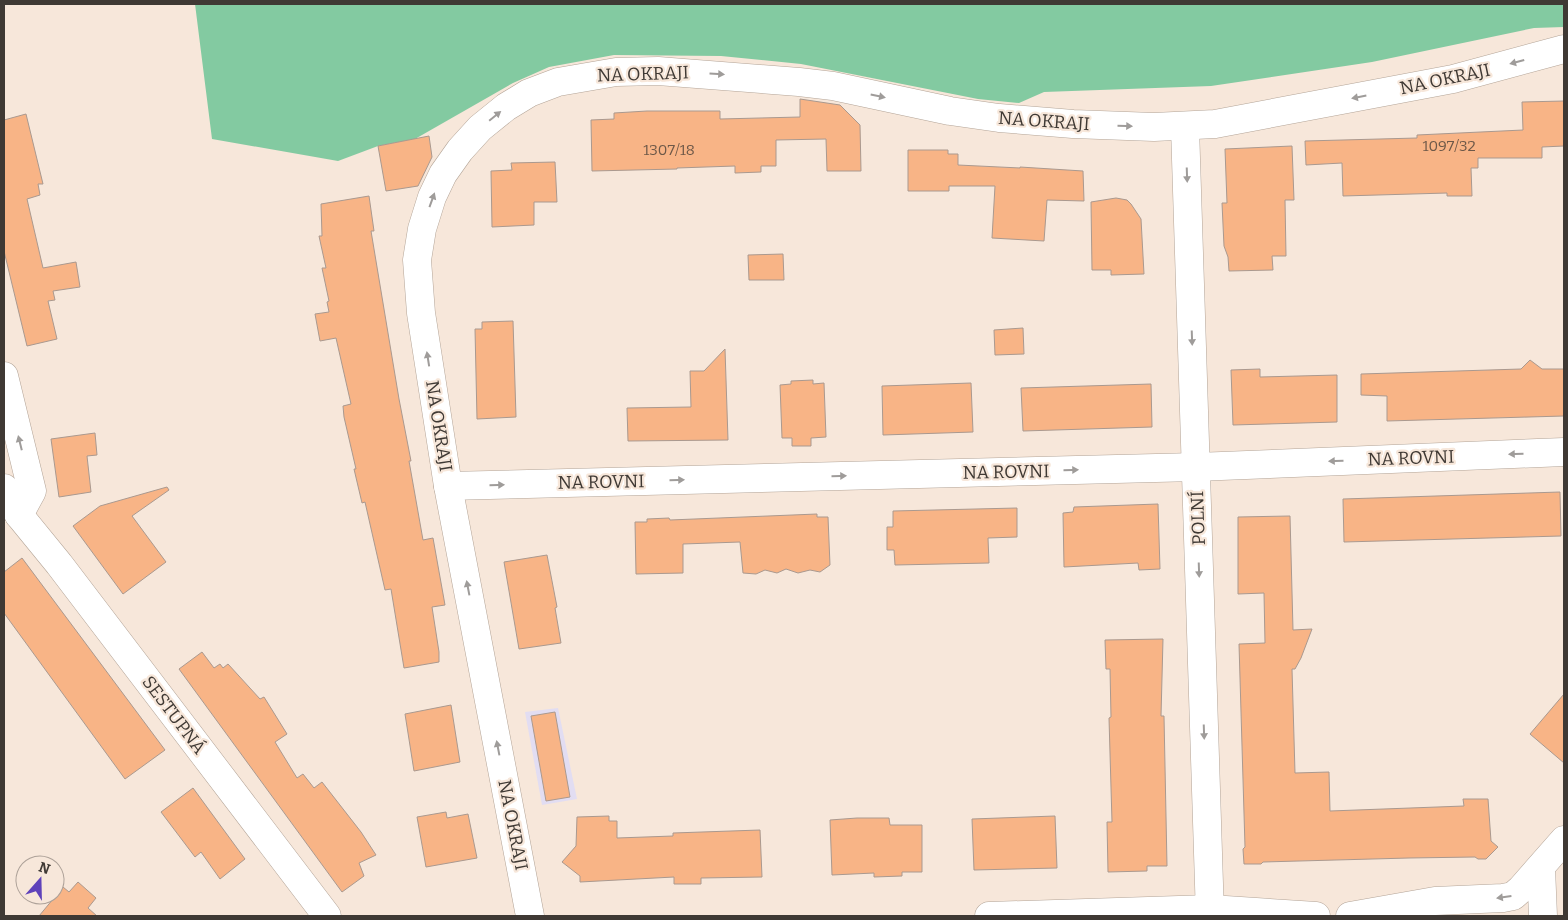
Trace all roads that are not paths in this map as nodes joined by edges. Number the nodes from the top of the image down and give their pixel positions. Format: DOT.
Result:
graph roads {
  1 [pos="1564,49"];
  2 [pos="1185,126"];
  3 [pos="4,376"];
  4 [pos="1564,452"];
  5 [pos="1196,467"];
  6 [pos="448,486"];
  7 [pos="4,488"];
  8 [pos="11,513"];
  9 [pos="1564,840"];
  10 [pos="1541,868"];
  11 [pos="1210,912"];
  12 [pos="327,916"];
  13 [pos="530,916"];
  14 [pos="989,916"];
  15 [pos="1316,916"];
  16 [pos="1351,916"];
  17 [pos="1542,916"];
  1 -- 2 [label="street, NA OKRAJI, one-way"];
  2 -- 5 [label="street, POLNÍ, one-way"];
  6 -- 2 [label="street, NA OKRAJI, one-way"];
  8 -- 3 [label="street, one-way"];
  4 -- 5 [label="street, NA ROVNI, one-way"];
  6 -- 5 [label="street, NA ROVNI, one-way"];
  5 -- 11 [label="street, POLNÍ, one-way"];
  13 -- 6 [label="street, NA OKRAJI, one-way"];
  7 -- 8 [label="street, SESTUPNÁ"];
  8 -- 12 [label="street, SESTUPNÁ"];
  9 -- 10 [label="street"];
  10 -- 16 [label="street, one-way"];
  10 -- 17 [label="street"];
  11 -- 14 [label="street"];
  11 -- 15 [label="street"];
}
